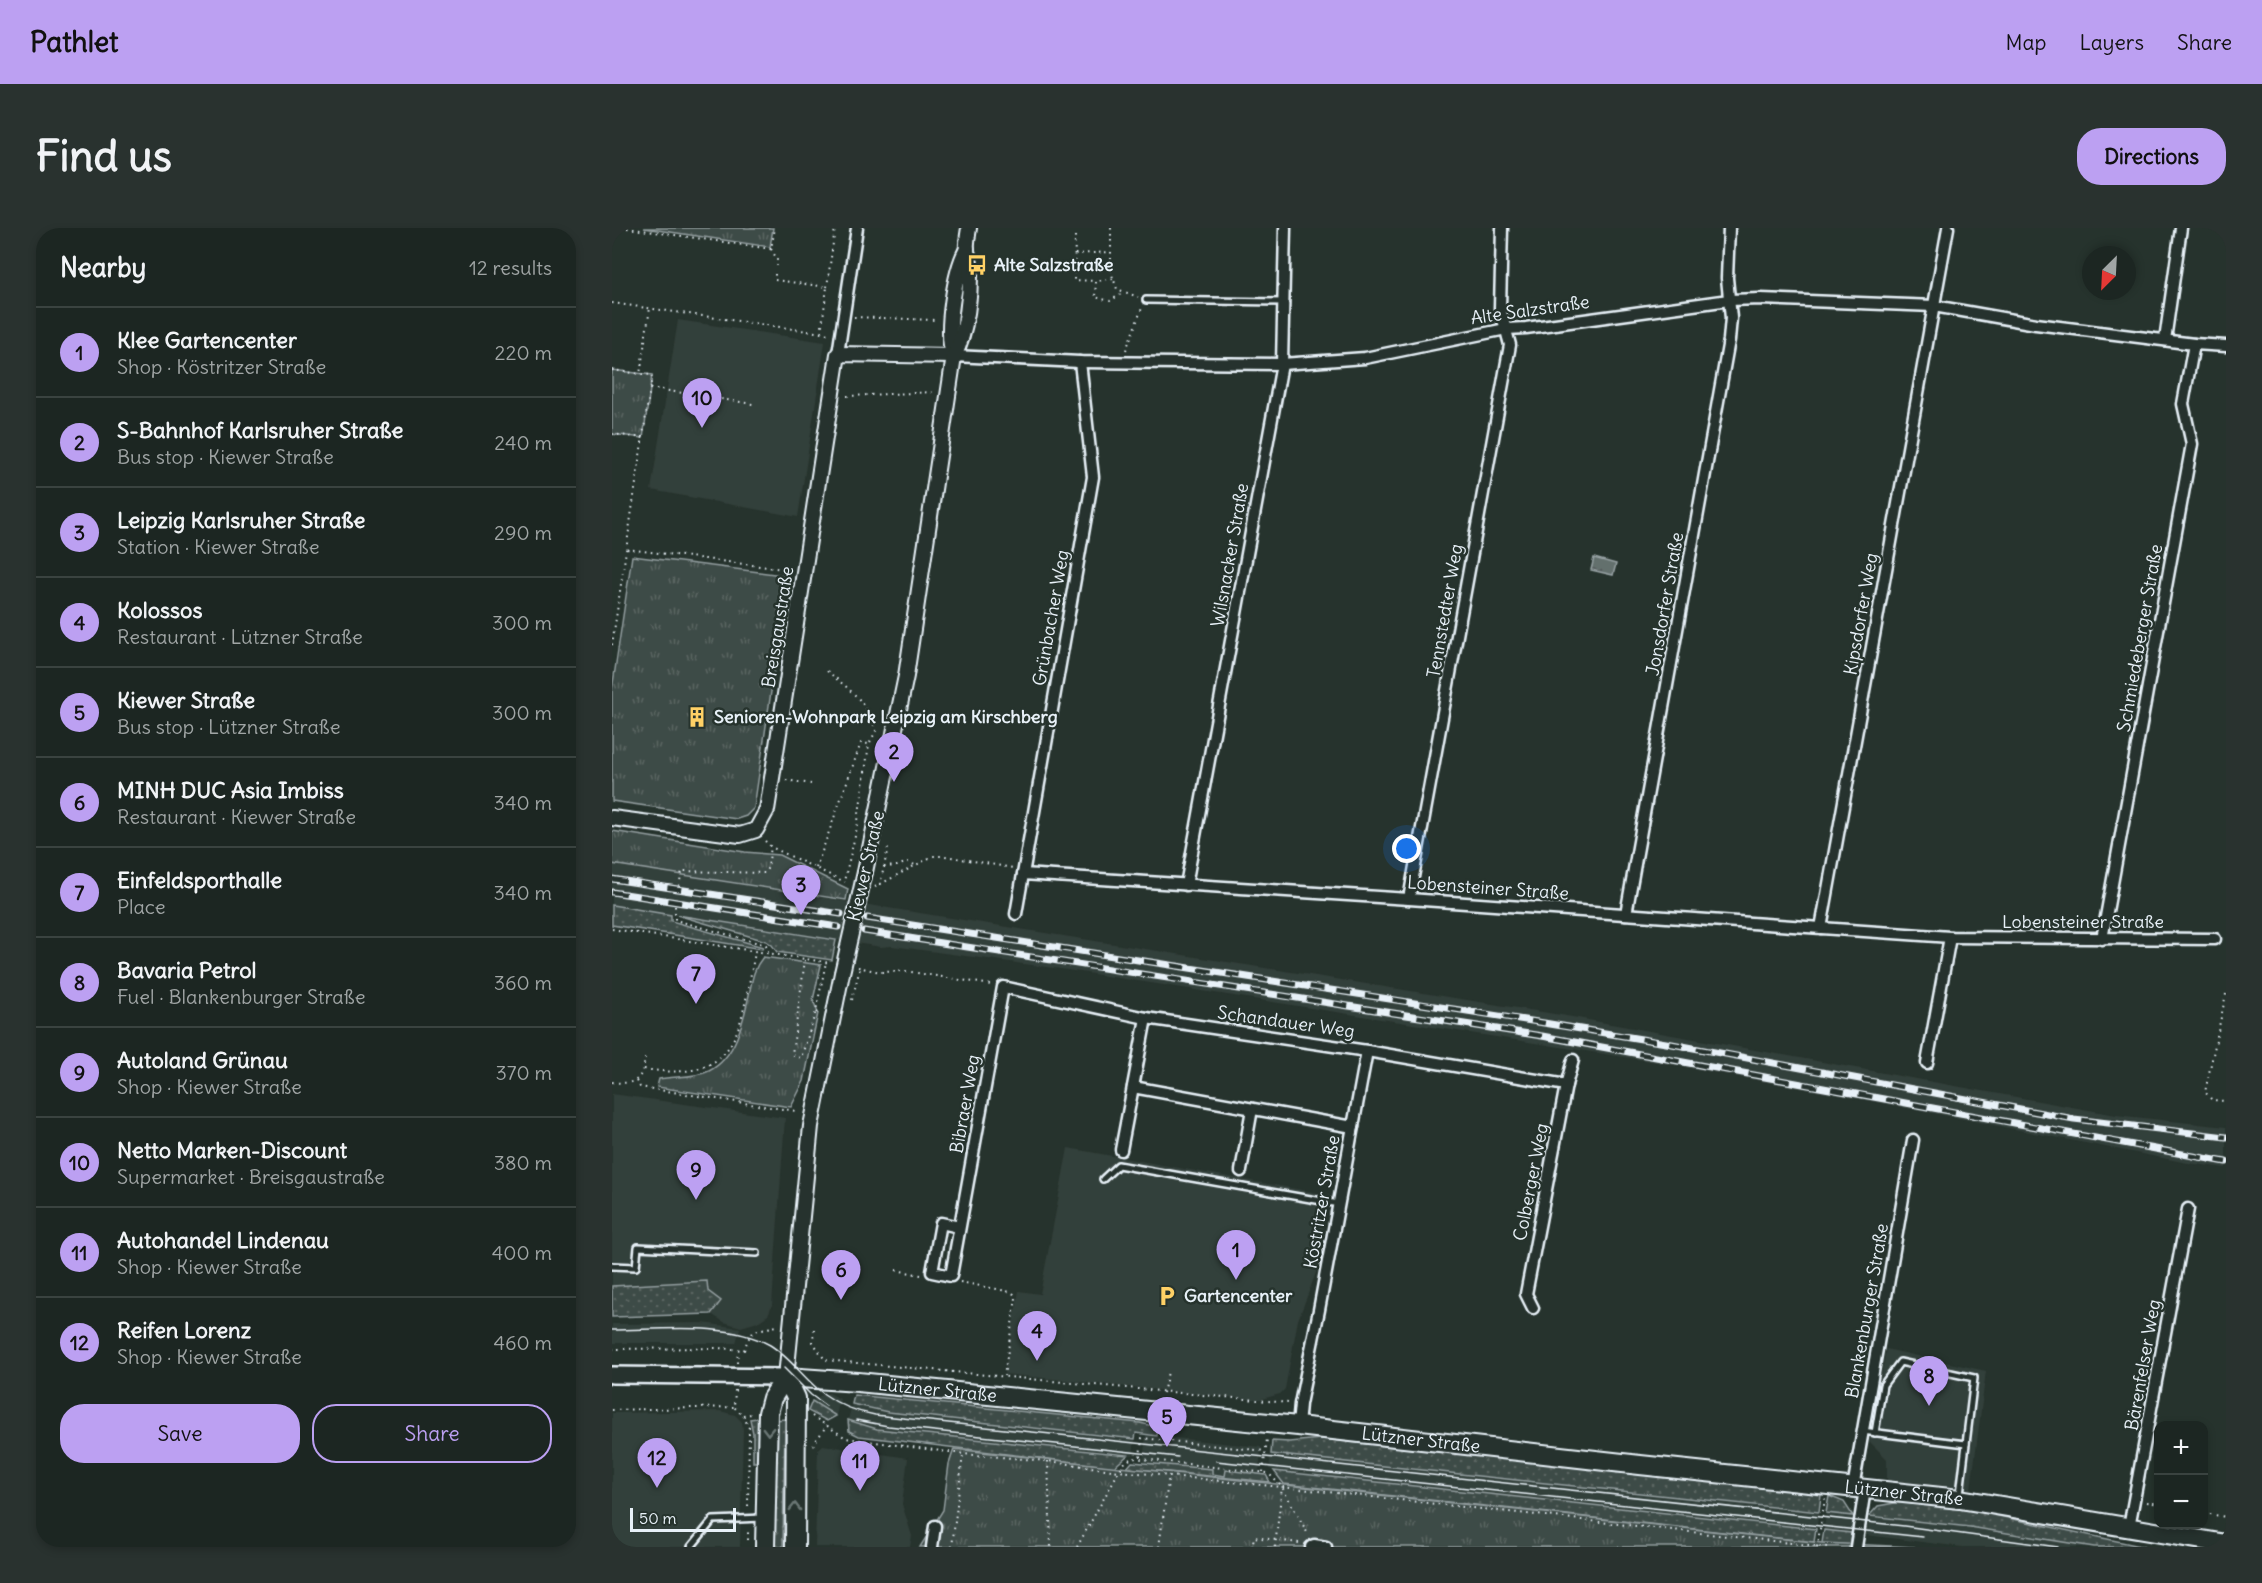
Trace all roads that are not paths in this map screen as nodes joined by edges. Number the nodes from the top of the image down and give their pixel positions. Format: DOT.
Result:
graph roads {
  1 [pos="857,228"];
  2 [pos="969,228"];
  3 [pos="1285,228"];
  4 [pos="1502,228"];
  5 [pos="1729,228"];
  6 [pos="1948,228"];
  7 [pos="2181,228"];
  8 [pos="966,249"];
  9 [pos="1146,300"];
  10 [pos="1729,300"];
  11 [pos="1284,302"];
  12 [pos="1934,306"];
  13 [pos="1506,329"];
  14 [pos="2165,340"];
  15 [pos="2194,344"];
  16 [pos="2226,345"];
  17 [pos="838,354"];
  18 [pos="954,356"];
  19 [pos="1080,362"];
  20 [pos="1282,364"];
  21 [pos="612,818"];
  22 [pos="1024,872"];
  23 [pos="1186,885"];
  24 [pos="1409,899"];
  25 [pos="1016,914"];
  26 [pos="1626,914"];
  27 [pos="1821,928"];
  28 [pos="1950,937"];
  29 [pos="2102,939"];
  30 [pos="2215,939"];
  31 [pos="1003,987"];
  32 [pos="1146,1018"];
  33 [pos="1366,1051"];
  34 [pos="1573,1060"];
  35 [pos="1927,1063"];
  36 [pos="1566,1085"];
  37 [pos="1133,1087"];
  38 [pos="1252,1109"];
  39 [pos="1353,1126"];
  40 [pos="1913,1140"];
  41 [pos="1121,1150"];
  42 [pos="1241,1171"];
  43 [pos="1102,1179"];
  44 [pos="1340,1204"];
  45 [pos="2188,1209"];
  46 [pos="959,1227"];
  47 [pos="757,1253"];
  48 [pos="612,1266"];
  49 [pos="1533,1308"];
  50 [pos="612,1375"];
  51 [pos="786,1377"];
  52 [pos="1298,1426"];
  53 [pos="1862,1431"];
  54 [pos="1875,1433"];
  55 [pos="1966,1444"];
  56 [pos="1859,1488"];
  57 [pos="1960,1499"];
  58 [pos="757,1518"];
  59 [pos="934,1526"];
  60 [pos="2129,1527"];
  61 [pos="2226,1544"];
  62 [pos="1312,1546"];
  63 [pos="691,1547"];
  64 [pos="765,1547"];
  65 [pos="795,1547"];
  66 [pos="932,1547"];
  67 [pos="1326,1547"];
  68 [pos="1856,1547"];
  1 -- 17 [label="street"];
  2 -- 8 [label="street, Kiewer Straße"];
  3 -- 11 [label="street, Wilsnacker Straße"];
  4 -- 13 [label="street, Tennstedter Weg"];
  5 -- 10 [label="street, Jonsdorfer Straße"];
  6 -- 12 [label="street, Kipsdorfer Weg"];
  7 -- 14 [label="street"];
  8 -- 18 [label="street, Kiewer Straße"];
  8 -- 18 [label="street, Kiewer Straße"];
  9 -- 11 [label="lane"];
  10 -- 12 [label="street, Alte Salzstraße"];
  10 -- 13 [label="street, Alte Salzstraße"];
  10 -- 26 [label="street, Jonsdorfer Straße"];
  11 -- 20 [label="street, Wilsnacker Straße"];
  12 -- 14 [label="street, Alte Salzstraße"];
  12 -- 27 [label="street, Kipsdorfer Weg"];
  13 -- 20 [label="street, Alte Salzstraße"];
  13 -- 24 [label="street, Tennstedter Weg"];
  14 -- 15 [label="street, Alte Salzstraße"];
  15 -- 16 [label="street, Alte Salzstraße"];
  15 -- 29 [label="street, Schmiedeberger Straße"];
  17 -- 18 [label="street, Alte Salzstraße"];
  17 -- 21 [label="street, Breisgaustraße"];
  18 -- 19 [label="street, Alte Salzstraße"];
  18 -- 51 [label="street, Kiewer Straße, bridge"];
  19 -- 20 [label="street, Alte Salzstraße"];
  19 -- 22 [label="street, Grünbacher Weg"];
  20 -- 23 [label="street, Wilsnacker Straße"];
  22 -- 23 [label="street, Lobensteiner Straße"];
  22 -- 25 [label="street, Grünbacher Weg"];
  23 -- 24 [label="street, Lobensteiner Straße"];
  24 -- 26 [label="street, Lobensteiner Straße"];
  26 -- 27 [label="street, Lobensteiner Straße"];
  27 -- 28 [label="street, Lobensteiner Straße"];
  28 -- 29 [label="street, Lobensteiner Straße"];
  28 -- 35 [label="street"];
  29 -- 30 [label="street, Lobensteiner Straße"];
  31 -- 32 [label="street, Schandauer Weg"];
  31 -- 46 [label="street, Bibraer Weg"];
  32 -- 33 [label="street, Schandauer Weg"];
  32 -- 37 [label="street"];
  33 -- 36 [label="street, Schandauer Weg"];
  33 -- 39 [label="street, Köstritzer Straße"];
  34 -- 36 [label="street, Colberger Weg"];
  36 -- 49 [label="street, Colberger Weg"];
  37 -- 38 [label="street, Köstritzer Straße"];
  37 -- 41 [label="street"];
  38 -- 39 [label="street, Köstritzer Straße"];
  38 -- 42 [label="street"];
  39 -- 44 [label="street, Köstritzer Straße"];
  40 -- 53 [label="street, Blankenburger Straße"];
  43 -- 44 [label="lane"];
  44 -- 52 [label="street, Köstritzer Straße"];
  45 -- 60 [label="street, Bärenfelser Weg"];
  46 -- 46 [label="street, Bibraer Weg"];
  47 -- 48 [label="lane"];
  50 -- 51 [label="main road, Lützner Straße"];
  51 -- 52 [label="main road, Lützner Straße"];
  51 -- 58 [label="main road, Kiewer Straße, one-way"];
  65 -- 51 [label="main road, Kiewer Straße, one-way"];
  52 -- 56 [label="main road, Lützner Straße"];
  53 -- 54 [label="lane"];
  53 -- 56 [label="street, Blankenburger Straße"];
  54 -- 55 [label="lane"];
  54 -- 55 [label="lane"];
  55 -- 57 [label="lane"];
  56 -- 57 [label="main road, Lützner Straße"];
  56 -- 68 [label="street, Blankenburger Straße"];
  57 -- 60 [label="main road, Lützner Straße"];
  58 -- 63 [label="lane"];
  58 -- 64 [label="main road, Kiewer Straße"];
  59 -- 66 [label="street"];
  60 -- 61 [label="main road, Lützner Straße"];
  62 -- 67 [label="street"];
}
